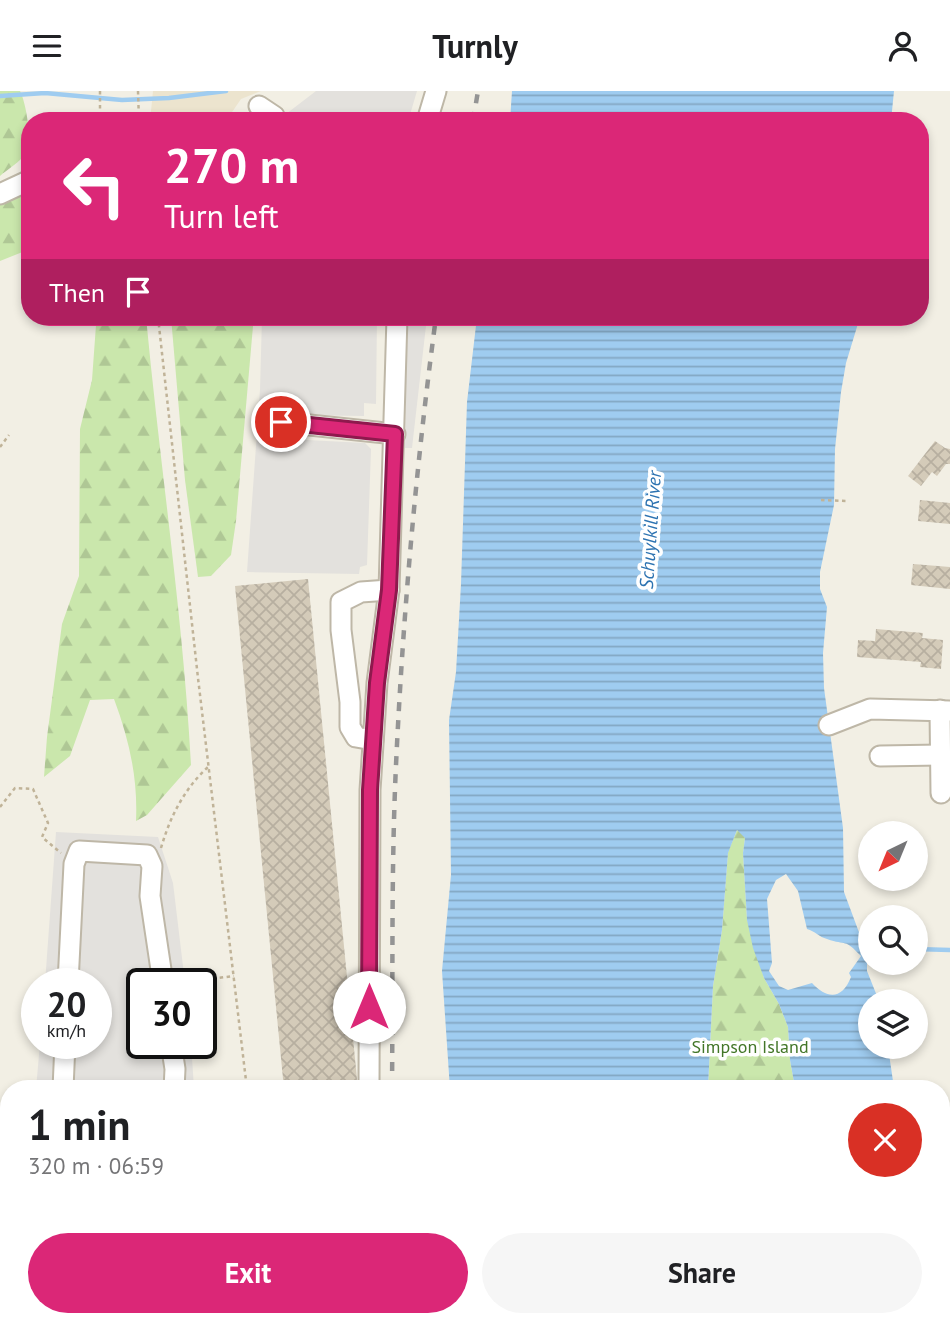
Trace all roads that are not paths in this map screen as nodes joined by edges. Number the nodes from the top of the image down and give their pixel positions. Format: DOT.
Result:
graph roads {
  1 [pos="436,91"];
  2 [pos="430,112"];
  3 [pos="21,184"];
  4 [pos="0,194"];
  5 [pos="397,326"];
  6 [pos="281,422"];
  7 [pos="395,434"];
  8 [pos="389,590"];
  9 [pos="945,711"];
  10 [pos="829,725"];
  11 [pos="373,740"];
  12 [pos="940,755"];
  13 [pos="880,756"];
  14 [pos="941,793"];
  15 [pos="69,968"];
  16 [pos="161,968"];
  17 [pos="64,1059"];
  18 [pos="173,1059"];
  19 [pos="63,1080"];
  20 [pos="174,1080"];
  21 [pos="369,1080"];
  1 -- 2 [label="street"];
  3 -- 4 [label="street"];
  5 -- 7 [label="street"];
  6 -- 7 [label="street"];
  7 -- 8 [label="street"];
  8 -- 11 [label="street"];
  8 -- 11 [label="street"];
  9 -- 10 [label="street"];
  9 -- 12 [label="street"];
  11 -- 21 [label="street"];
  12 -- 13 [label="street"];
  12 -- 14 [label="street"];
  15 -- 16 [label="street"];
  17 -- 19 [label="street"];
  18 -- 20 [label="street"];
}
